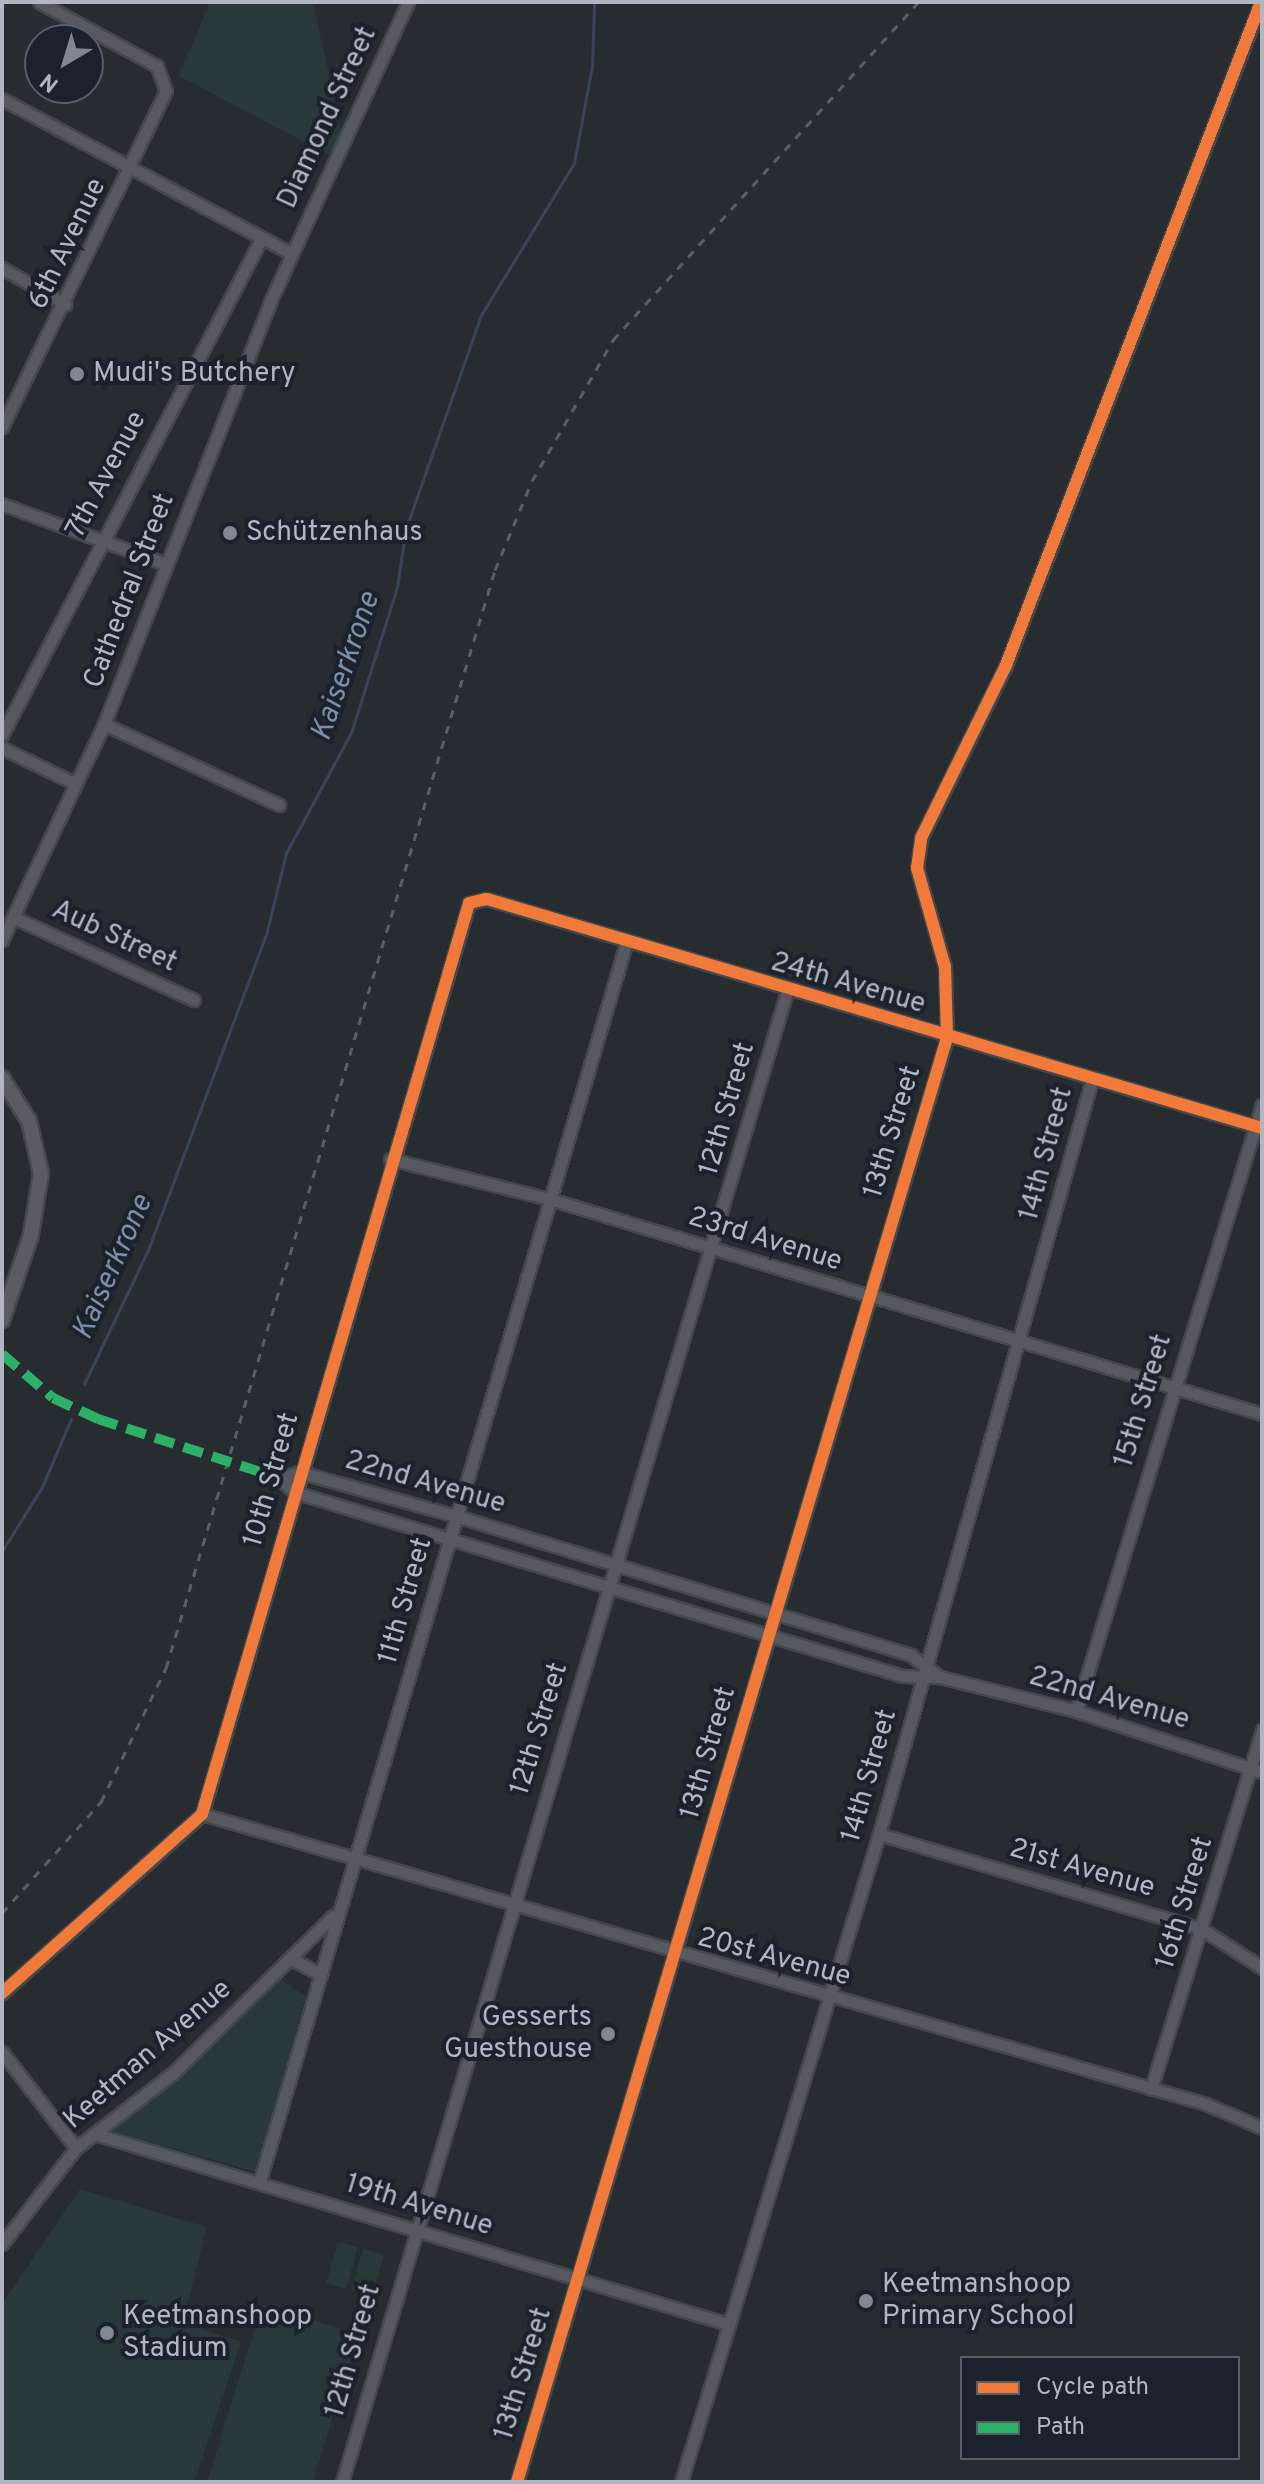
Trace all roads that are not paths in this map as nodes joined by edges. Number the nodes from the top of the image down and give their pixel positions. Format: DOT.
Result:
graph roads {
  1 [pos="39,2"];
  2 [pos="408,2"];
  3 [pos="1261,2"];
  4 [pos="2,99"];
  5 [pos="133,168"];
  6 [pos="260,241"];
  7 [pos="291,253"];
  8 [pos="2,268"];
  9 [pos="65,304"];
  10 [pos="2,427"];
  11 [pos="2,504"];
  12 [pos="99,539"];
  13 [pos="166,564"];
  14 [pos="104,724"];
  15 [pos="2,735"];
  16 [pos="2,748"];
  17 [pos="76,784"];
  18 [pos="279,805"];
  19 [pos="469,903"];
  20 [pos="13,917"];
  21 [pos="2,940"];
  22 [pos="626,944"];
  23 [pos="787,991"];
  24 [pos="194,1000"];
  25 [pos="947,1038"];
  26 [pos="2,1078"];
  27 [pos="1092,1080"];
  28 [pos="1262,1105"];
  29 [pos="1259,1127"];
  30 [pos="390,1159"];
  31 [pos="553,1200"];
  32 [pos="713,1248"];
  33 [pos="868,1297"];
  34 [pos="2,1320"];
  35 [pos="1020,1346"];
  36 [pos="1173,1388"];
  37 [pos="1262,1414"];
  38 [pos="299,1472"];
  39 [pos="294,1492"];
  40 [pos="456,1516"];
  41 [pos="449,1538"];
  42 [pos="616,1565"];
  43 [pos="609,1586"];
  44 [pos="776,1615"];
  45 [pos="768,1636"];
  46 [pos="928,1664"];
  47 [pos="924,1677"];
  48 [pos="940,1677"];
  49 [pos="1076,1711"];
  50 [pos="1262,1730"];
  51 [pos="1257,1770"];
  52 [pos="202,1814"];
  53 [pos="879,1834"];
  54 [pos="356,1858"];
  55 [pos="511,1907"];
  56 [pos="336,1913"];
  57 [pos="1202,1929"];
  58 [pos="674,1956"];
  59 [pos="291,1959"];
  60 [pos="1262,1968"];
  61 [pos="319,1973"];
  62 [pos="2,1993"];
  63 [pos="828,1996"];
  64 [pos="2,2052"];
  65 [pos="1151,2089"];
  66 [pos="1262,2128"];
  67 [pos="95,2134"];
  68 [pos="76,2148"];
  69 [pos="260,2180"];
  70 [pos="413,2231"];
  71 [pos="2,2244"];
  72 [pos="578,2279"];
  73 [pos="728,2324"];
  74 [pos="342,2482"];
  75 [pos="517,2482"];
  76 [pos="681,2482"];
  1 -- 5 [label="street, 6th Avenue"];
  2 -- 7 [label="street, Diamond Street"];
  3 -- 25 [label="street, 13th Street"];
  4 -- 5 [label="street"];
  5 -- 6 [label="street"];
  5 -- 9 [label="street, 6th Avenue"];
  6 -- 7 [label="street"];
  6 -- 12 [label="street, 7th Avenue"];
  7 -- 13 [label="street, Cathedral Street"];
  8 -- 9 [label="street"];
  9 -- 10 [label="street, 6th Avenue"];
  11 -- 12 [label="street"];
  12 -- 13 [label="street"];
  12 -- 15 [label="street, 7th Avenue"];
  13 -- 14 [label="street, Cathedral Street"];
  14 -- 17 [label="street, Cathedral Street"];
  14 -- 18 [label="street"];
  16 -- 17 [label="street"];
  17 -- 20 [label="street, Cathedral Street"];
  19 -- 22 [label="street, 24th Avenue"];
  19 -- 30 [label="street, 10th Street"];
  20 -- 21 [label="street, Cathedral Street"];
  20 -- 24 [label="street, Aub Street"];
  22 -- 23 [label="street, 24th Avenue"];
  22 -- 31 [label="street, 11th Street"];
  23 -- 25 [label="street, 24th Avenue"];
  23 -- 32 [label="street, 12th Street"];
  25 -- 27 [label="street, 24th Avenue"];
  25 -- 33 [label="street, 13th Street"];
  26 -- 34 [label="main road"];
  27 -- 29 [label="street, 24th Avenue"];
  27 -- 35 [label="street, 14th Street"];
  28 -- 29 [label="street, 15th Street"];
  29 -- 36 [label="street, 15th Street"];
  30 -- 31 [label="street, 23rd Avenue"];
  30 -- 38 [label="street, 10th Street"];
  31 -- 32 [label="street, 23rd Avenue"];
  31 -- 40 [label="street, 11th Street"];
  32 -- 33 [label="street, 23rd Avenue"];
  32 -- 42 [label="street, 12th Street"];
  33 -- 35 [label="street, 23rd Avenue"];
  33 -- 44 [label="street, 13th Street"];
  35 -- 36 [label="street, 23rd Avenue"];
  35 -- 46 [label="street, 14th Street"];
  36 -- 37 [label="street, 23rd Avenue"];
  36 -- 49 [label="street, 15th Street"];
  38 -- 39 [label="street, 10th Street"];
  38 -- 39 [label="street"];
  38 -- 40 [label="street, 22nd Avenue"];
  39 -- 41 [label="street, 22nd Avenue"];
  39 -- 52 [label="street, 10th Street"];
  40 -- 41 [label="street, 11th Street"];
  40 -- 42 [label="street, 22nd Avenue"];
  41 -- 43 [label="street, 22nd Avenue"];
  41 -- 54 [label="street, 11th Street"];
  42 -- 43 [label="street, 12th Street"];
  42 -- 44 [label="street, 22nd Avenue"];
  43 -- 45 [label="street, 22nd Avenue"];
  43 -- 55 [label="street, 12th Street"];
  44 -- 45 [label="street, 13th Street"];
  44 -- 46 [label="street, 22nd Avenue"];
  45 -- 47 [label="street, 22nd Avenue"];
  45 -- 58 [label="street, 13th Street"];
  46 -- 47 [label="street, 14th Street"];
  46 -- 48 [label="street, 22nd Avenue"];
  47 -- 48 [label="street, 22nd Avenue"];
  47 -- 53 [label="street, 14th Street"];
  48 -- 49 [label="street, 22nd Avenue"];
  49 -- 51 [label="street, 22nd Avenue"];
  50 -- 51 [label="street, 16th Street"];
  51 -- 57 [label="street, 16th Street"];
  52 -- 54 [label="street, 20st Avenue"];
  52 -- 62 [label="street"];
  53 -- 57 [label="street, 21st Avenue"];
  53 -- 63 [label="street, 14th Street"];
  54 -- 55 [label="street, 20st Avenue"];
  54 -- 56 [label="street, 11th Street"];
  55 -- 58 [label="street, 20st Avenue"];
  55 -- 70 [label="street, 12th Street"];
  56 -- 59 [label="street, Keetman Avenue"];
  56 -- 61 [label="street, 11th Street"];
  57 -- 60 [label="street, 21st Avenue"];
  57 -- 65 [label="street, 16th Street"];
  58 -- 63 [label="street, 20st Avenue"];
  58 -- 72 [label="street, 13th Street"];
  59 -- 61 [label="street"];
  59 -- 67 [label="street, Keetman Avenue"];
  61 -- 69 [label="street, 11th Street"];
  63 -- 65 [label="street, 20st Avenue"];
  63 -- 73 [label="street, 14th Street"];
  64 -- 68 [label="street"];
  65 -- 66 [label="street, 20st Avenue"];
  67 -- 68 [label="street, Keetman Avenue"];
  67 -- 69 [label="street, 19th Avenue"];
  68 -- 71 [label="street, Keetman Avenue"];
  69 -- 70 [label="street, 19th Avenue"];
  70 -- 72 [label="street, 19th Avenue"];
  70 -- 74 [label="street, 12th Street"];
  72 -- 73 [label="street, 19th Avenue"];
  72 -- 75 [label="street, 13th Street"];
  73 -- 76 [label="street, 14th Street"];
}
